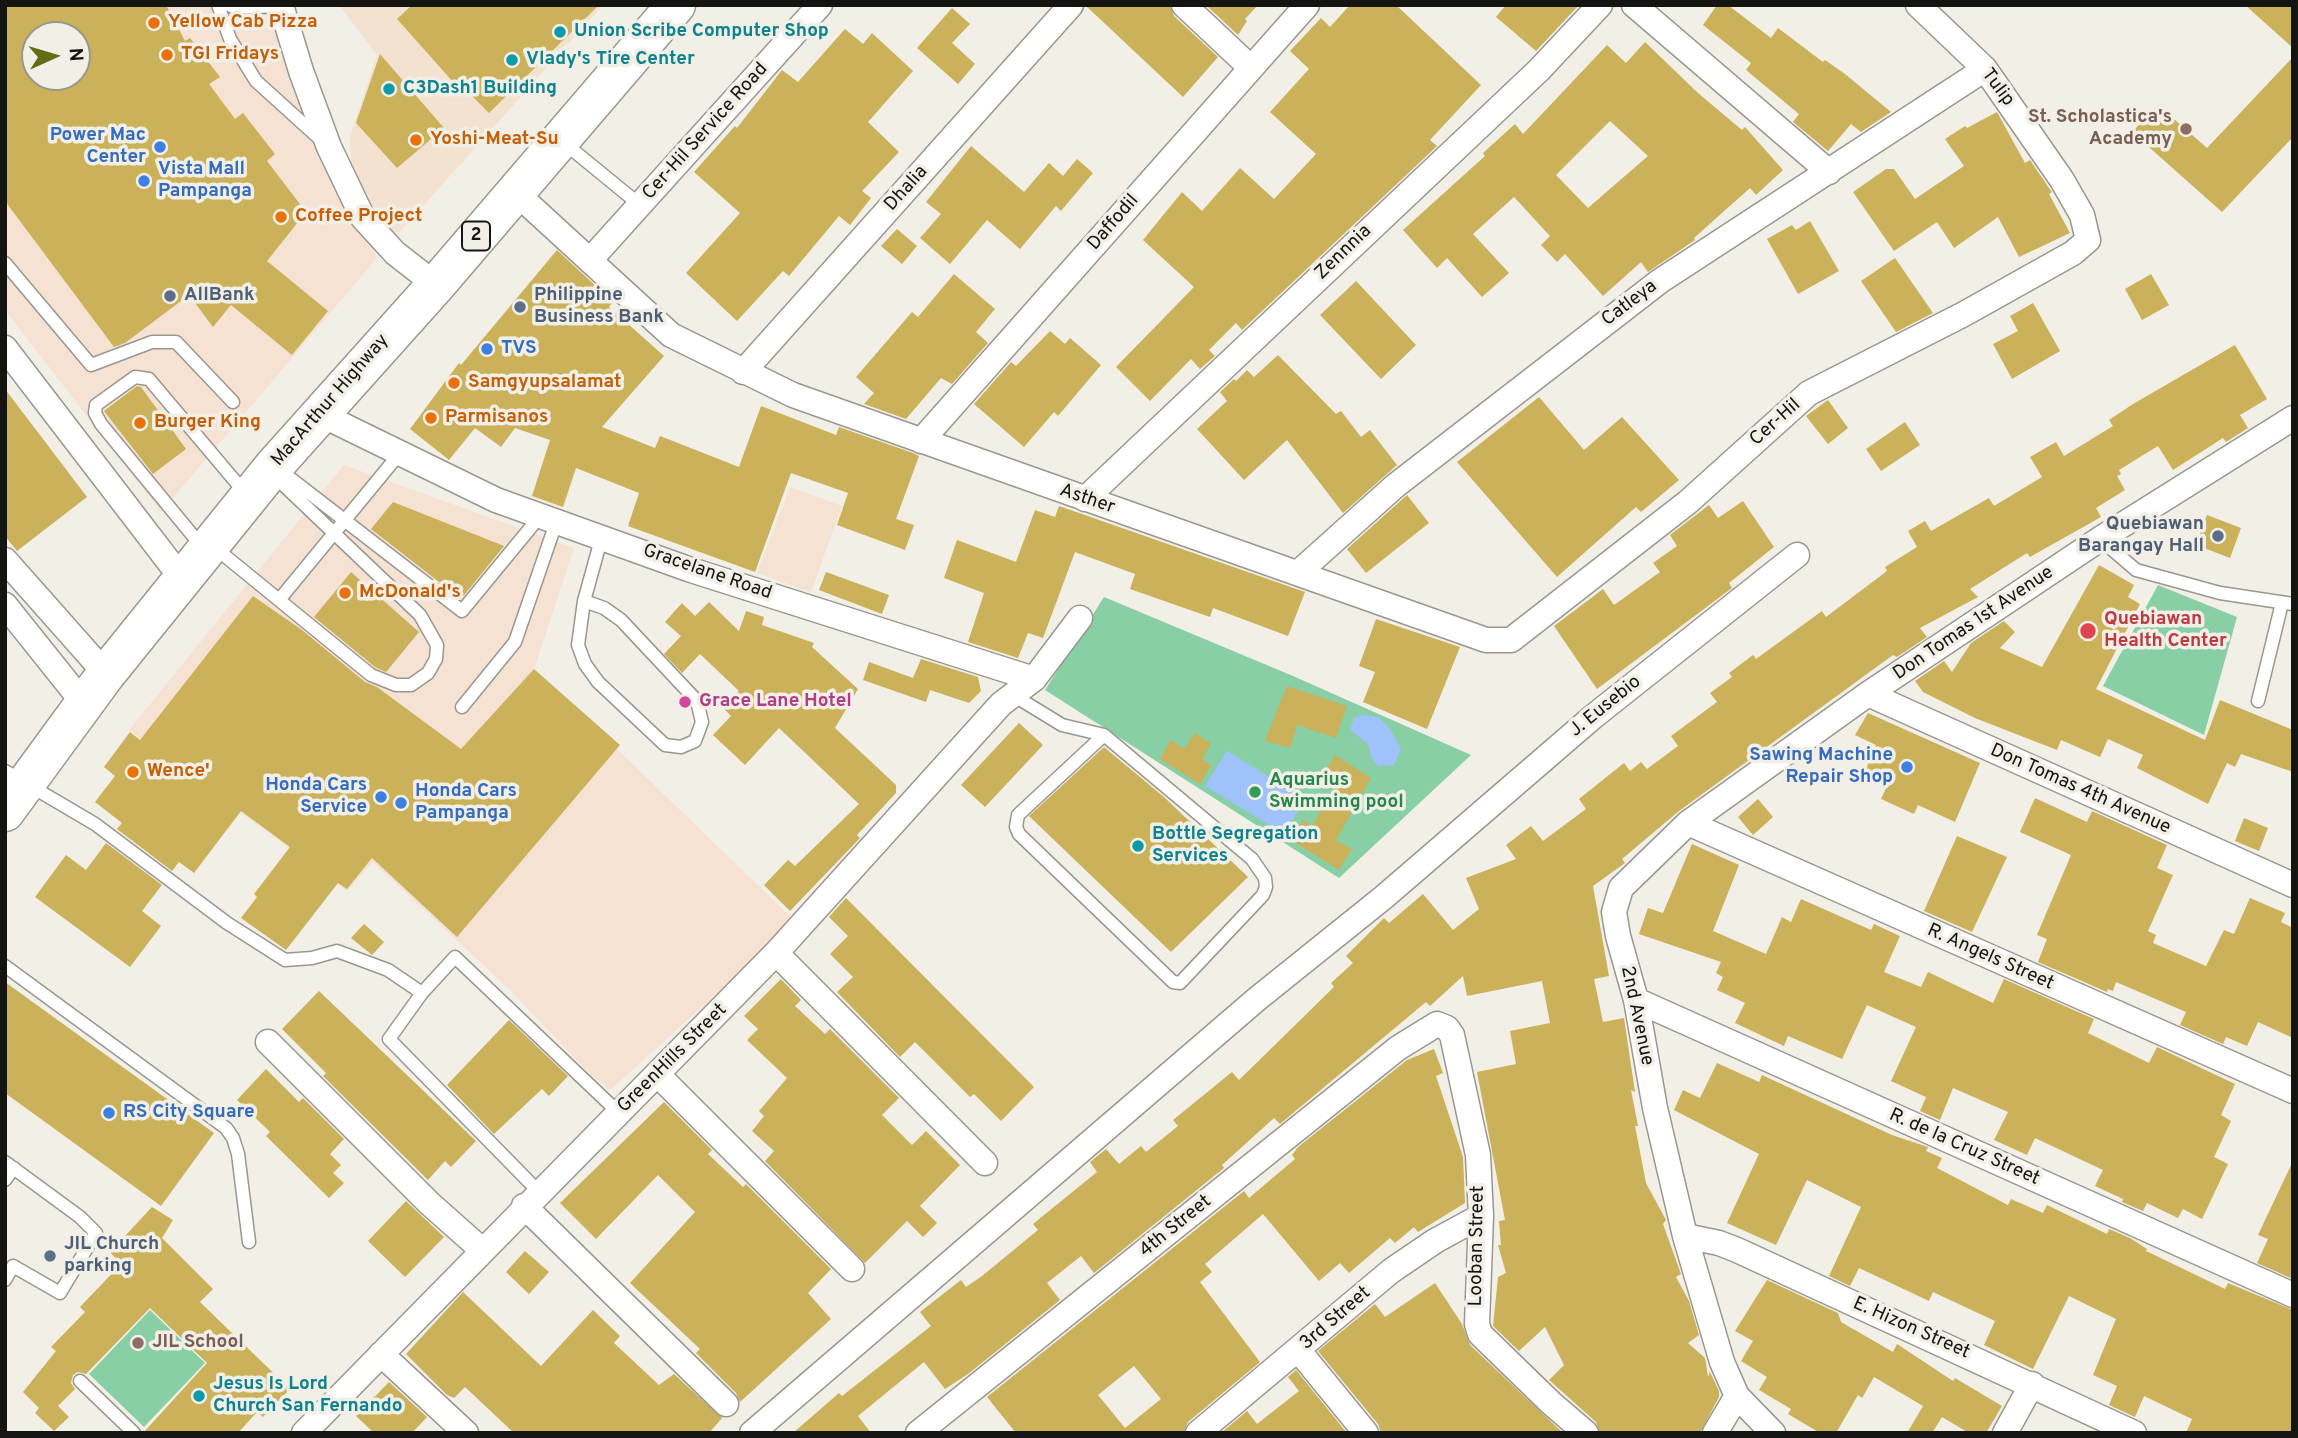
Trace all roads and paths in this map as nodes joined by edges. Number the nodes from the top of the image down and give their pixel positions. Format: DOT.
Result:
graph roads {
  1 [pos="218,5"];
  2 [pos="229,5"];
  3 [pos="676,5"];
  4 [pos="820,5"];
  5 [pos="1071,5"];
  6 [pos="1184,5"];
  7 [pos="1307,5"];
  8 [pos="1600,5"];
  9 [pos="1634,5"];
  10 [pos="1919,5"];
  11 [pos="281,6"];
  12 [pos="1251,68"];
  13 [pos="1985,69"];
  14 [pos="561,139"];
  15 [pos="329,146"];
  16 [pos="1829,172"];
  17 [pos="514,191"];
  18 [pos="640,205"];
  19 [pos="2073,253"];
  20 [pos="591,259"];
  21 [pos="5,262"];
  22 [pos="436,285"];
  23 [pos="5,348"];
  24 [pos="743,372"];
  25 [pos="233,402"];
  26 [pos="320,414"];
  27 [pos="2293,418"];
  28 [pos="921,441"];
  29 [pos="400,453"];
  30 [pos="264,478"];
  31 [pos="1085,499"];
  32 [pos="549,518"];
  33 [pos="345,521"];
  34 [pos="335,533"];
  35 [pos="602,535"];
  36 [pos="2100,539"];
  37 [pos="1797,555"];
  38 [pos="200,559"];
  39 [pos="5,560"];
  40 [pos="1299,572"];
  41 [pos="279,600"];
  42 [pos="584,601"];
  43 [pos="2287,604"];
  44 [pos="5,605"];
  45 [pos="1080,618"];
  46 [pos="1511,640"];
  47 [pos="106,674"];
  48 [pos="1034,679"];
  49 [pos="1868,694"];
  50 [pos="1013,695"];
  51 [pos="2258,701"];
  52 [pos="85,705"];
  53 [pos="462,707"];
  54 [pos="1104,735"];
  55 [pos="12,788"];
  56 [pos="1688,823"];
  57 [pos="2293,885"];
  58 [pos="776,953"];
  59 [pos="5,966"];
  60 [pos="422,993"];
  61 [pos="1636,1000"];
  62 [pos="1437,1024"];
  63 [pos="268,1042"];
  64 [pos="658,1075"];
  65 [pos="2293,1091"];
  66 [pos="619,1113"];
  67 [pos="985,1163"];
  68 [pos="10,1165"];
  69 [pos="5,1180"];
  70 [pos="532,1199"];
  71 [pos="1481,1216"];
  72 [pos="1685,1236"];
  73 [pos="249,1242"];
  74 [pos="482,1250"];
  75 [pos="852,1269"];
  76 [pos="5,1280"];
  77 [pos="2293,1295"];
  78 [pos="1299,1351"];
  79 [pos="381,1354"];
  80 [pos="80,1381"];
  81 [pos="2032,1384"];
  82 [pos="1737,1396"];
  83 [pos="726,1405"];
  84 [pos="134,1433"];
  85 [pos="304,1433"];
  86 [pos="466,1433"];
  87 [pos="752,1433"];
  88 [pos="918,1433"];
  89 [pos="1198,1433"];
  90 [pos="1366,1433"];
  91 [pos="1586,1433"];
  92 [pos="1715,1433"];
  93 [pos="1773,1433"];
  94 [pos="2005,1433"];
  95 [pos="2134,1433"];
  1 -- 15 [label="lane"];
  2 -- 11 [label="lane"];
  3 -- 14 [label="highway, MacArthur Highway / 2"];
  4 -- 18 [label="street, Cer-Hil Service Road"];
  5 -- 24 [label="street, Dhalia"];
  6 -- 12 [label="street"];
  7 -- 12 [label="street, Daffodil"];
  8 -- 31 [label="street, Zennnia"];
  9 -- 16 [label="street"];
  10 -- 13 [label="street, Tulip"];
  11 -- 15 [label="street"];
  12 -- 28 [label="street, Daffodil"];
  13 -- 16 [label="street, Catleya"];
  13 -- 19 [label="street, Tulip"];
  14 -- 17 [label="highway, MacArthur Highway / 2"];
  14 -- 18 [label="lane"];
  15 -- 22 [label="street"];
  16 -- 40 [label="street, Catleya"];
  17 -- 20 [label="street, Asther"];
  17 -- 22 [label="highway, MacArthur Highway / 2"];
  18 -- 20 [label="street, Cer-Hil Service Road"];
  19 -- 46 [label="street, Cer-Hil"];
  20 -- 24 [label="street, Asther"];
  21 -- 25 [label="lane"];
  22 -- 26 [label="highway, MacArthur Highway / 2"];
  23 -- 38 [label="street"];
  24 -- 28 [label="street, Asther"];
  26 -- 29 [label="street, Gracelane Road"];
  26 -- 30 [label="highway, MacArthur Highway / 2"];
  27 -- 36 [label="street, Don Tomas 1st Avenue"];
  28 -- 31 [label="street, Asther"];
  29 -- 32 [label="street, Gracelane Road"];
  29 -- 33 [label="lane"];
  30 -- 33 [label="lane"];
  30 -- 34 [label="lane"];
  30 -- 38 [label="highway, MacArthur Highway / 2"];
  30 -- 38 [label="lane"];
  31 -- 40 [label="street, Asther"];
  32 -- 33 [label="lane"];
  32 -- 35 [label="street, Gracelane Road"];
  32 -- 53 [label="lane"];
  33 -- 34 [label="lane"];
  34 -- 41 [label="lane"];
  34 -- 41 [label="lane"];
  35 -- 42 [label="lane"];
  35 -- 48 [label="street, Gracelane Road"];
  36 -- 43 [label="lane"];
  36 -- 49 [label="street, Don Tomas 1st Avenue"];
  37 -- 87 [label="street, J. Eusebio"];
  38 -- 41 [label="lane"];
  38 -- 47 [label="highway, MacArthur Highway / 2"];
  39 -- 47 [label="street"];
  40 -- 46 [label="street, Asther"];
  42 -- 42 [label="lane"];
  43 -- 51 [label="lane"];
  44 -- 52 [label="street"];
  45 -- 48 [label="street"];
  47 -- 52 [label="highway, MacArthur Highway / 2"];
  48 -- 50 [label="street, GreenHills Street"];
  49 -- 56 [label="street, 2nd Avenue"];
  49 -- 57 [label="street, Don Tomas 4th Avenue"];
  50 -- 54 [label="lane"];
  50 -- 58 [label="street, GreenHills Street"];
  52 -- 55 [label="highway, MacArthur Highway / 2"];
  54 -- 54 [label="lane"];
  55 -- 60 [label="lane"];
  56 -- 61 [label="street, 2nd Avenue"];
  56 -- 65 [label="street, R. Angels Street"];
  58 -- 64 [label="street, GreenHills Street"];
  58 -- 67 [label="street"];
  59 -- 73 [label="lane"];
  60 -- 66 [label="lane"];
  60 -- 70 [label="lane"];
  61 -- 72 [label="street, 2nd Avenue"];
  61 -- 77 [label="street, R. de la Cruz Street"];
  62 -- 71 [label="street, Looban Street"];
  62 -- 88 [label="street, 4th Street"];
  63 -- 74 [label="street"];
  64 -- 66 [label="street, GreenHills Street"];
  64 -- 75 [label="street"];
  66 -- 70 [label="street, GreenHills Street"];
  68 -- 69 [label="lane"];
  68 -- 76 [label="lane"];
  70 -- 74 [label="street, GreenHills Street"];
  70 -- 83 [label="street"];
  71 -- 78 [label="street, 3rd Street"];
  71 -- 91 [label="street, Looban Street"];
  72 -- 81 [label="street, E. Hizon Street"];
  72 -- 82 [label="street, 2nd Avenue"];
  74 -- 79 [label="street, GreenHills Street"];
  78 -- 89 [label="street, 3rd Street"];
  78 -- 90 [label="street"];
  79 -- 85 [label="street, GreenHills Street"];
  79 -- 86 [label="street"];
  80 -- 84 [label="lane"];
  81 -- 94 [label="street"];
  81 -- 95 [label="street, E. Hizon Street"];
  82 -- 92 [label="street"];
  82 -- 93 [label="street, 2nd Avenue"];
}
